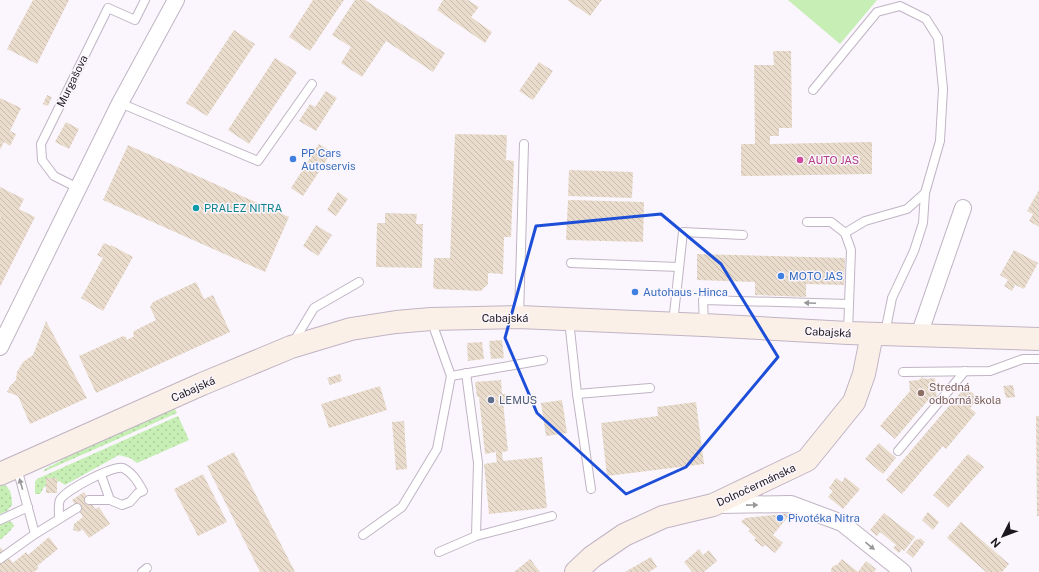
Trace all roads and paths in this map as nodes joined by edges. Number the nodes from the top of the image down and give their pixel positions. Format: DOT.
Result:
graph roads {
  1 [pos="145,0"];
  2 [pos="176,0"];
  3 [pos="312,84"];
  4 [pos="812,90"];
  5 [pos="120,103"];
  6 [pos="524,144"];
  7 [pos="78,188"];
  8 [pos="925,193"];
  9 [pos="963,208"];
  10 [pos="807,222"];
  11 [pos="845,233"];
  12 [pos="744,235"];
  13 [pos="571,263"];
  14 [pos="679,267"];
  15 [pos="359,282"];
  16 [pos="849,304"];
  17 [pos="519,317"];
  18 [pos="431,319"];
  19 [pos="569,319"];
  20 [pos="672,324"];
  21 [pos="704,324"];
  22 [pos="848,333"];
  23 [pos="878,334"];
  24 [pos="920,335"];
  25 [pos="1039,339"];
  26 [pos="0,347"];
  27 [pos="291,347"];
  28 [pos="1039,359"];
  29 [pos="543,360"];
  30 [pos="965,371"];
  31 [pos="904,372"];
  32 [pos="466,373"];
  33 [pos="451,376"];
  34 [pos="650,388"];
  35 [pos="577,394"];
  36 [pos="898,451"];
  37 [pos="8,470"];
  38 [pos="101,475"];
  39 [pos="591,490"];
  40 [pos="89,500"];
  41 [pos="110,500"];
  42 [pos="713,505"];
  43 [pos="28,507"];
  44 [pos="77,508"];
  45 [pos="552,516"];
  46 [pos="59,518"];
  47 [pos="0,520"];
  48 [pos="35,534"];
  49 [pos="363,535"];
  50 [pos="476,536"];
  51 [pos="439,552"];
  52 [pos="0,559"];
  53 [pos="576,572"];
  54 [pos="903,572"];
  1 -- 7 [label="lane, Murgašova"];
  2 -- 5 [label="street"];
  3 -- 5 [label="lane"];
  4 -- 8 [label="lane"];
  5 -- 7 [label="street"];
  6 -- 17 [label="lane"];
  7 -- 26 [label="street"];
  8 -- 11 [label="lane"];
  8 -- 23 [label="lane"];
  9 -- 24 [label="street"];
  10 -- 11 [label="lane"];
  11 -- 16 [label="lane"];
  12 -- 14 [label="lane"];
  13 -- 14 [label="lane"];
  14 -- 20 [label="lane"];
  15 -- 27 [label="lane"];
  16 -- 21 [label="lane, one-way"];
  16 -- 22 [label="lane"];
  17 -- 18 [label="main road, Cabajská"];
  17 -- 19 [label="main road, Cabajská"];
  18 -- 27 [label="main road, Cabajská"];
  18 -- 33 [label="lane"];
  19 -- 20 [label="main road, Cabajská"];
  19 -- 35 [label="lane"];
  20 -- 21 [label="main road, Cabajská"];
  21 -- 22 [label="main road, Cabajská"];
  22 -- 23 [label="main road, Cabajská"];
  23 -- 24 [label="main road, Cabajská"];
  23 -- 42 [label="main road, Dolnočermánska"];
  24 -- 25 [label="main road, Cabajská"];
  27 -- 37 [label="main road, Cabajská"];
  28 -- 30 [label="lane"];
  29 -- 32 [label="lane"];
  30 -- 31 [label="lane"];
  30 -- 36 [label="lane"];
  32 -- 33 [label="lane"];
  32 -- 50 [label="lane"];
  33 -- 49 [label="lane"];
  34 -- 35 [label="lane"];
  35 -- 39 [label="lane"];
  43 -- 37 [label="lane, one-way"];
  38 -- 41 [label="lane"];
  38 -- 41 [label="lane"];
  38 -- 46 [label="lane"];
  40 -- 41 [label="lane"];
  42 -- 53 [label="main road, Dolnočermánska"];
  42 -- 54 [label="street, one-way"];
  43 -- 47 [label="lane"];
  43 -- 48 [label="lane"];
  44 -- 46 [label="lane"];
  45 -- 50 [label="lane"];
  46 -- 48 [label="lane"];
  48 -- 52 [label="lane"];
  50 -- 51 [label="lane"];
}
